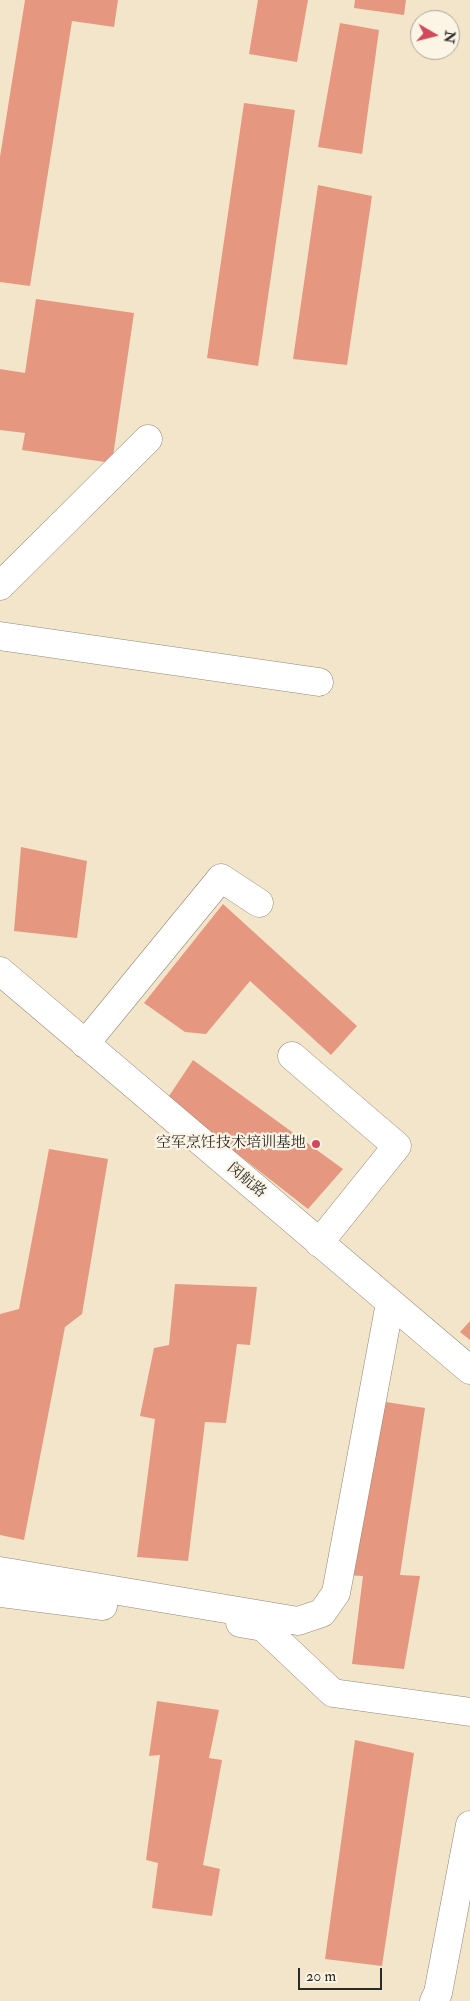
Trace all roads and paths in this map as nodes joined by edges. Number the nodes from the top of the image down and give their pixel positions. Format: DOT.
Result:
graph roads {
  1 [pos="148,438"];
  2 [pos="0,586"];
  3 [pos="0,636"];
  4 [pos="319,682"];
  5 [pos="259,903"];
  6 [pos="0,971"];
  7 [pos="85,1044"];
  8 [pos="292,1056"];
  9 [pos="319,1243"];
  10 [pos="390,1303"];
  11 [pos="470,1370"];
  12 [pos="0,1571"];
  13 [pos="0,1593"];
  14 [pos="470,1712"];
  15 [pos="470,1825"];
  16 [pos="434,2001"];
  1 -- 2 [label="street"];
  3 -- 4 [label="street"];
  5 -- 7 [label="street"];
  6 -- 7 [label="street, 闵航路"];
  7 -- 9 [label="street, 闵航路"];
  8 -- 9 [label="street"];
  9 -- 10 [label="street, 闵航路"];
  10 -- 11 [label="street, 闵航路"];
  10 -- 12 [label="street"];
  13 -- 14 [label="street"];
  15 -- 16 [label="street"];
}
